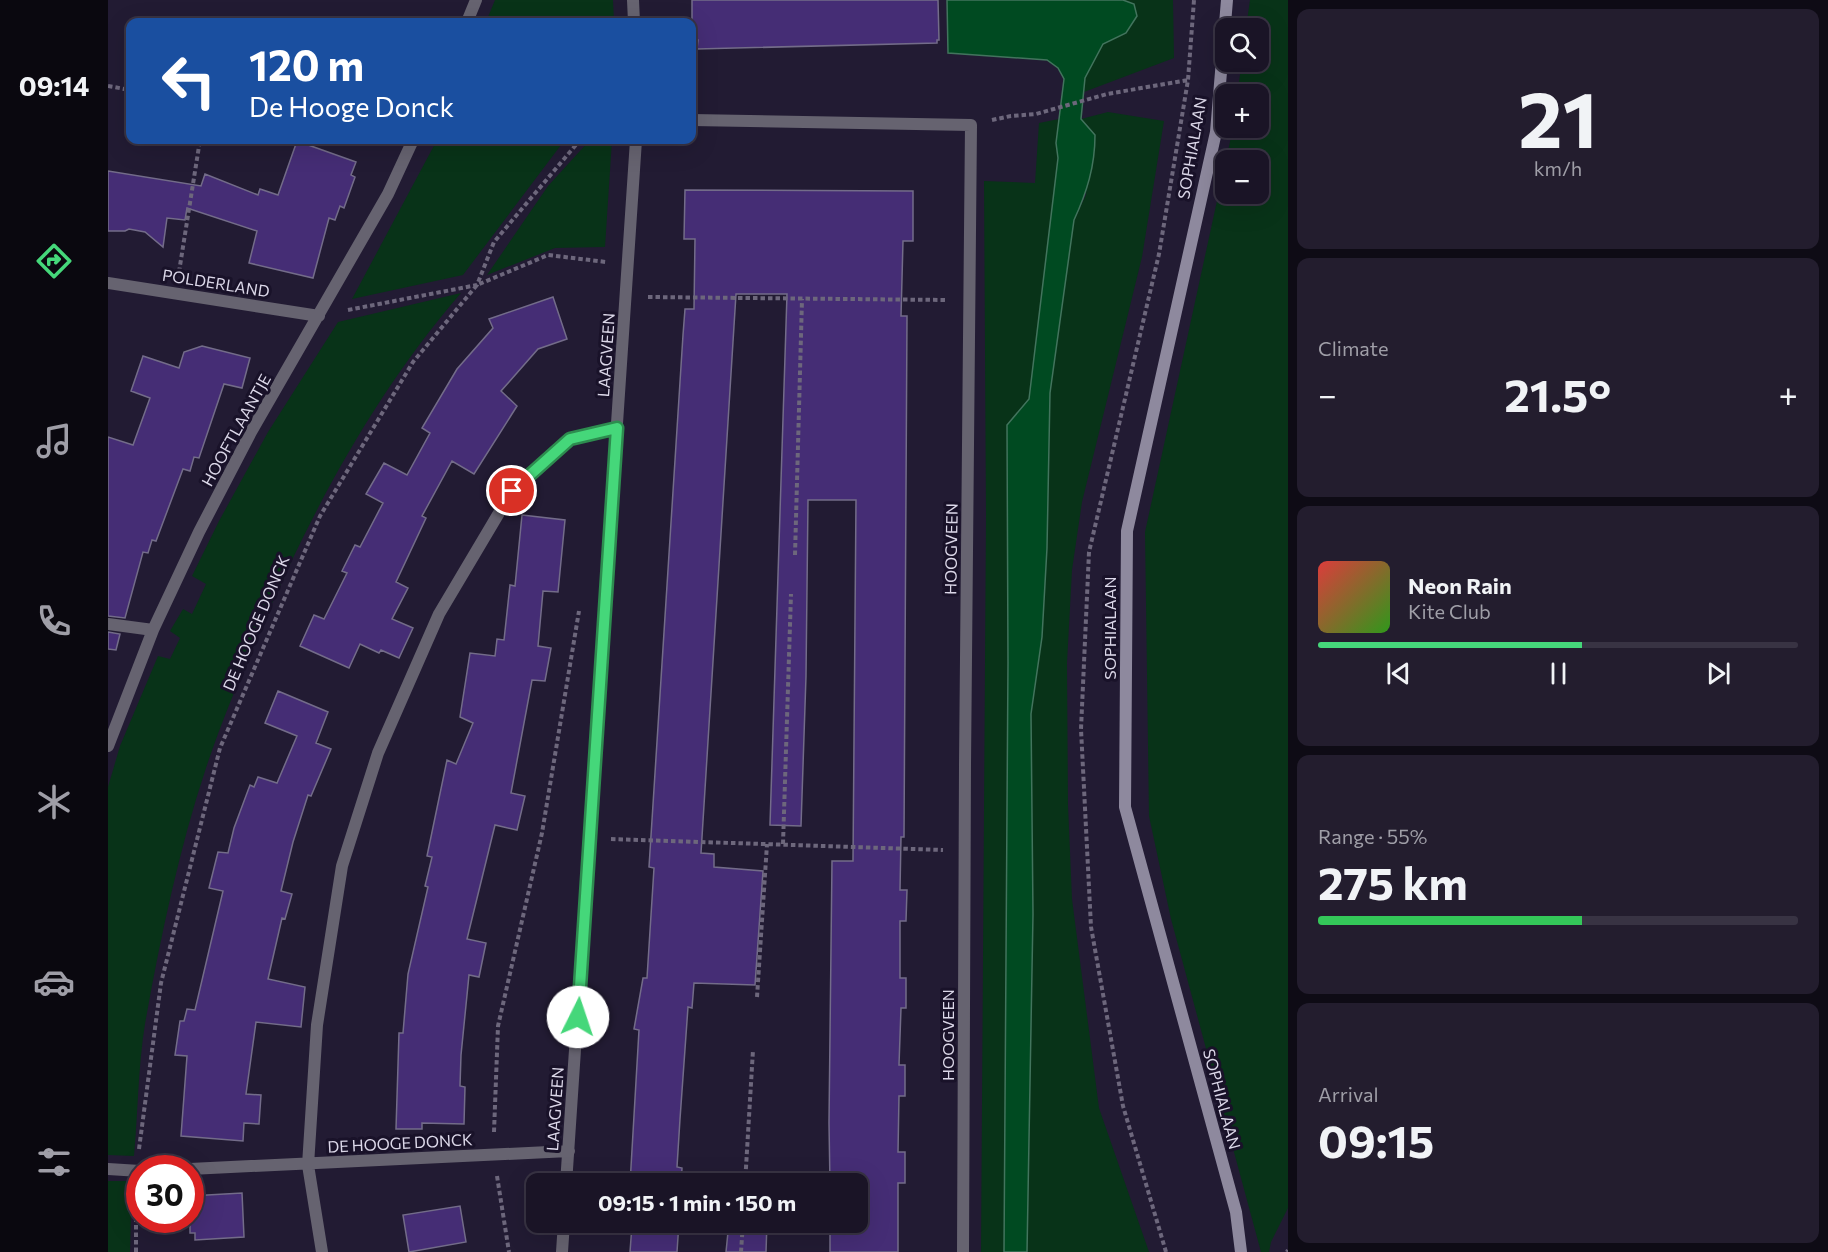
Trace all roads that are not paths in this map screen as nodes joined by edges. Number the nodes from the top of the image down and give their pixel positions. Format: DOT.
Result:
graph roads {
  1 [pos="476,0"];
  2 [pos="633,0"];
  3 [pos="1227,0"];
  4 [pos="469,18"];
  5 [pos="634,18"];
  6 [pos="696,120"];
  7 [pos="411,144"];
  8 [pos="636,144"];
  9 [pos="108,283"];
  10 [pos="320,316"];
  11 [pos="617,428"];
  12 [pos="108,624"];
  13 [pos="153,630"];
  14 [pos="108,746"];
  15 [pos="569,1151"];
  16 [pos="308,1165"];
  17 [pos="108,1169"];
  18 [pos="204,1169"];
  19 [pos="126,1170"];
  20 [pos="568,1173"];
  21 [pos="563,1233"];
  22 [pos="322,1252"];
  23 [pos="562,1252"];
  24 [pos="963,1252"];
  25 [pos="1240,1252"];
  1 -- 4 [label="street"];
  2 -- 5 [label="street"];
  3 -- 25 [label="street, SOPHIALAAN"];
  6 -- 24 [label="street, HOOGVEEN"];
  7 -- 10 [label="street, HOOFTLAANTJE"];
  8 -- 11 [label="street, LAAGVEEN"];
  9 -- 10 [label="street, POLDERLAND"];
  10 -- 13 [label="street, HOOFTLAANTJE"];
  11 -- 15 [label="street, LAAGVEEN"];
  11 -- 16 [label="street, DE HOOGE DONCK"];
  12 -- 13 [label="street"];
  13 -- 14 [label="street, HOOFTLAANTJE"];
  15 -- 16 [label="street, DE HOOGE DONCK"];
  15 -- 20 [label="street, LAAGVEEN"];
  16 -- 18 [label="street, DE HOOGE DONCK"];
  16 -- 22 [label="street, DE HOOGE DONCK"];
  17 -- 19 [label="street"];
  21 -- 23 [label="street"];
}
